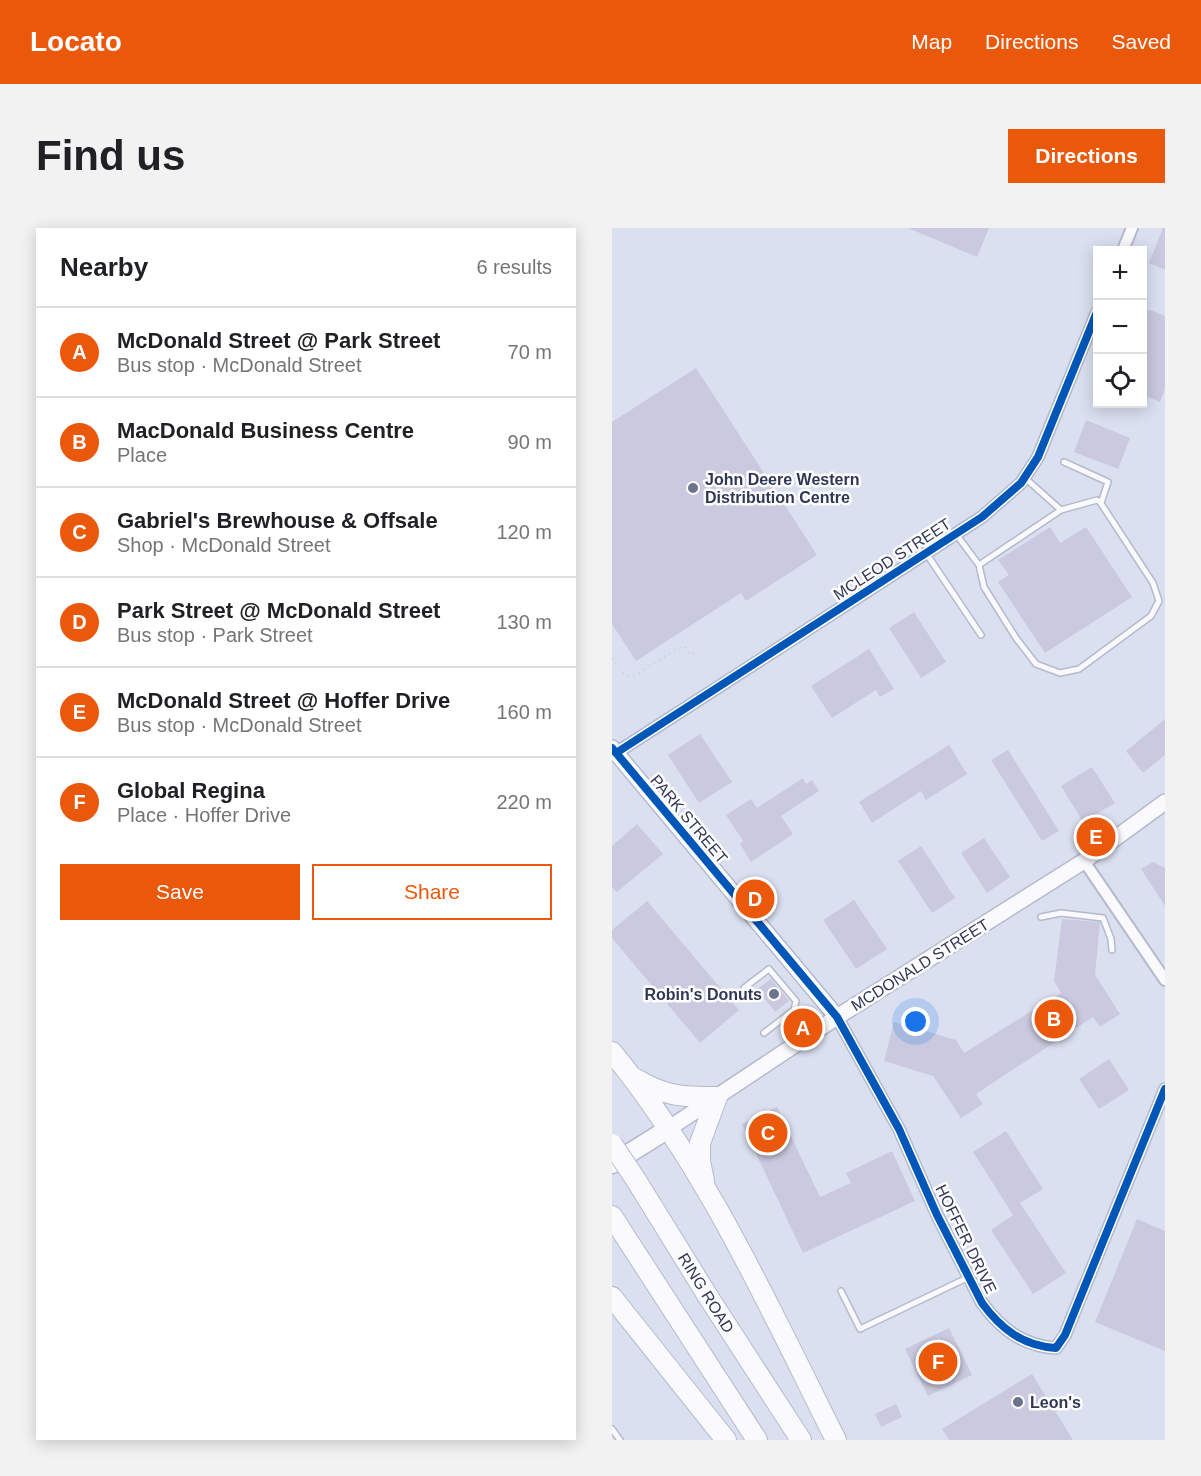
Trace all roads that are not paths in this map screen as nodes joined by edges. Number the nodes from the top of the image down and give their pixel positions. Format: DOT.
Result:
graph roads {
  1 [pos="1132,228"];
  2 [pos="1125,246"];
  3 [pos="1093,324"];
  4 [pos="1064,462"];
  5 [pos="1025,478"];
  6 [pos="1101,502"];
  7 [pos="1060,510"];
  8 [pos="956,534"];
  9 [pos="926,553"];
  10 [pos="979,565"];
  11 [pos="981,635"];
  12 [pos="614,751"];
  13 [pos="1165,802"];
  14 [pos="1084,861"];
  15 [pos="1041,917"];
  16 [pos="1112,950"];
  17 [pos="1165,980"];
  18 [pos="744,988"];
  19 [pos="837,1017"];
  20 [pos="764,1033"];
  21 [pos="612,1052"];
  22 [pos="632,1076"];
  23 [pos="1165,1089"];
  24 [pos="717,1097"];
  25 [pos="668,1129"];
  26 [pos="612,1144"];
  27 [pos="612,1164"];
  28 [pos="705,1186"];
  29 [pos="612,1216"];
  30 [pos="969,1277"];
  31 [pos="841,1291"];
  32 [pos="612,1297"];
  33 [pos="612,1429"];
  34 [pos="621,1440"];
  35 [pos="726,1440"];
  36 [pos="757,1440"];
  37 [pos="801,1440"];
  38 [pos="836,1440"];
  1 -- 2 [label="street"];
  3 -- 5 [label="street, MCLEOD STREET"];
  4 -- 6 [label="lane"];
  5 -- 7 [label="lane"];
  5 -- 8 [label="street, MCLEOD STREET"];
  6 -- 7 [label="lane"];
  6 -- 10 [label="lane"];
  7 -- 10 [label="lane"];
  8 -- 9 [label="street, MCLEOD STREET"];
  8 -- 10 [label="lane"];
  9 -- 11 [label="lane"];
  9 -- 12 [label="street, MCLEOD STREET"];
  12 -- 19 [label="main road, PARK STREET"];
  13 -- 14 [label="main road, MCDONALD STREET"];
  14 -- 17 [label="street"];
  14 -- 19 [label="main road, MCDONALD STREET"];
  15 -- 16 [label="lane"];
  18 -- 20 [label="lane"];
  19 -- 24 [label="main road, MCDONALD STREET"];
  19 -- 30 [label="street, HOFFER DRIVE"];
  21 -- 22 [label="highway"];
  22 -- 24 [label="highway"];
  22 -- 25 [label="highway"];
  23 -- 30 [label="street, HOFFER DRIVE"];
  24 -- 25 [label="main road, MCDONALD STREET"];
  24 -- 28 [label="highway"];
  25 -- 27 [label="main road, MCDONALD STREET"];
  25 -- 28 [label="highway"];
  26 -- 37 [label="highway, RING ROAD, bridge"];
  28 -- 38 [label="highway"];
  29 -- 36 [label="highway"];
  30 -- 31 [label="lane"];
  32 -- 35 [label="highway"];
  33 -- 34 [label="lane"];
}
